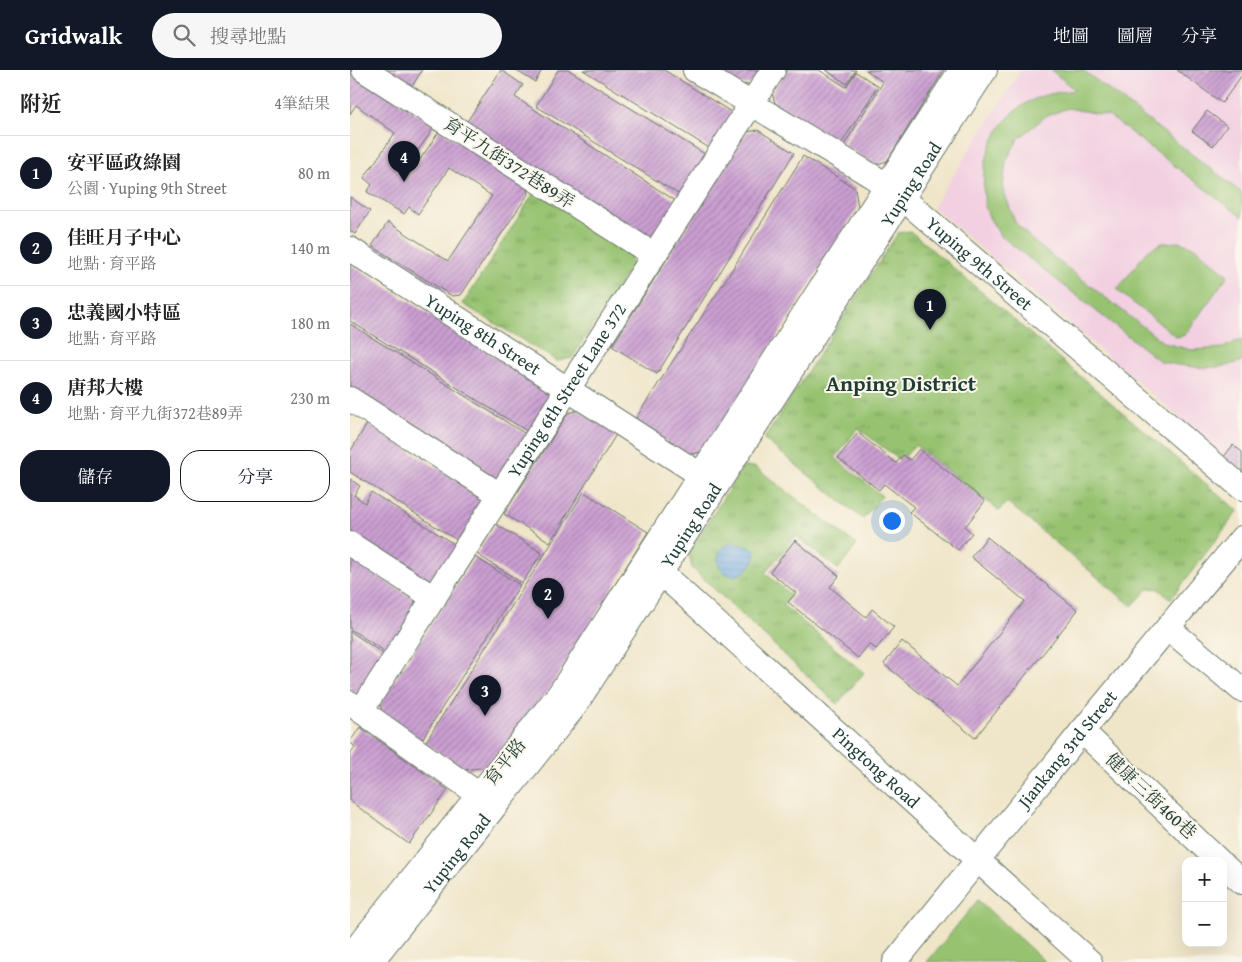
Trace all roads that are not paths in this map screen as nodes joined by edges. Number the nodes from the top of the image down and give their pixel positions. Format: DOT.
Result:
graph roads {
  1 [pos="364,70"];
  2 [pos="695,70"];
  3 [pos="773,70"];
  4 [pos="961,70"];
  5 [pos="985,70"];
  6 [pos="751,104"];
  7 [pos="894,192"];
  8 [pos="350,249"];
  9 [pos="654,255"];
  10 [pos="568,389"];
  11 [pos="350,399"];
  12 [pos="709,480"];
  13 [pos="1242,488"];
  14 [pos="500,495"];
  15 [pos="1242,538"];
  16 [pos="350,544"];
  17 [pos="654,566"];
  18 [pos="434,598"];
  19 [pos="1168,628"];
  20 [pos="1242,690"];
  21 [pos="356,707"];
  22 [pos="1082,731"];
  23 [pos="487,801"];
  24 [pos="1215,857"];
  25 [pos="978,859"];
  26 [pos="1227,869"];
  27 [pos="1242,882"];
  28 [pos="367,942"];
  29 [pos="350,956"];
  30 [pos="895,962"];
  31 [pos="1090,962"];
  1 -- 9 [label="street, 育平九街372巷89弄"];
  2 -- 6 [label="street, Yuping 9th Street"];
  3 -- 6 [label="street, Yuping 6th Street Lane 372"];
  4 -- 7 [label="street, Yuping Road"];
  5 -- 7 [label="street, Yuping Road"];
  6 -- 7 [label="street, Yuping 9th Street"];
  6 -- 9 [label="street, Yuping 6th Street Lane 372"];
  7 -- 12 [label="street, Yuping Road"];
  7 -- 13 [label="street, Yuping 9th Street"];
  8 -- 10 [label="street, Yuping 8th Street"];
  9 -- 10 [label="street, Yuping 6th Street Lane 372"];
  10 -- 12 [label="street, Yuping 8th Street"];
  10 -- 14 [label="street, Yuping 6th Street Lane 372"];
  11 -- 14 [label="street"];
  12 -- 17 [label="street, Yuping Road"];
  14 -- 18 [label="street, Yuping 6th Street Lane 372"];
  15 -- 19 [label="street, Jiankang 3rd Street"];
  16 -- 18 [label="street"];
  17 -- 23 [label="street, Yuping Road"];
  17 -- 25 [label="street, Pingtong Road"];
  18 -- 21 [label="street, Yuping 6th Street Lane 372"];
  19 -- 20 [label="street"];
  19 -- 22 [label="street, Jiankang 3rd Street"];
  21 -- 23 [label="street"];
  22 -- 24 [label="street, 健康三街460巷"];
  22 -- 25 [label="street, Jiankang 3rd Street"];
  23 -- 28 [label="street, Yuping Road"];
  25 -- 30 [label="street, Jiankang 3rd Street"];
  25 -- 31 [label="street, Pingtong Road"];
  26 -- 27 [label="street"];
  28 -- 29 [label="street"];
}
